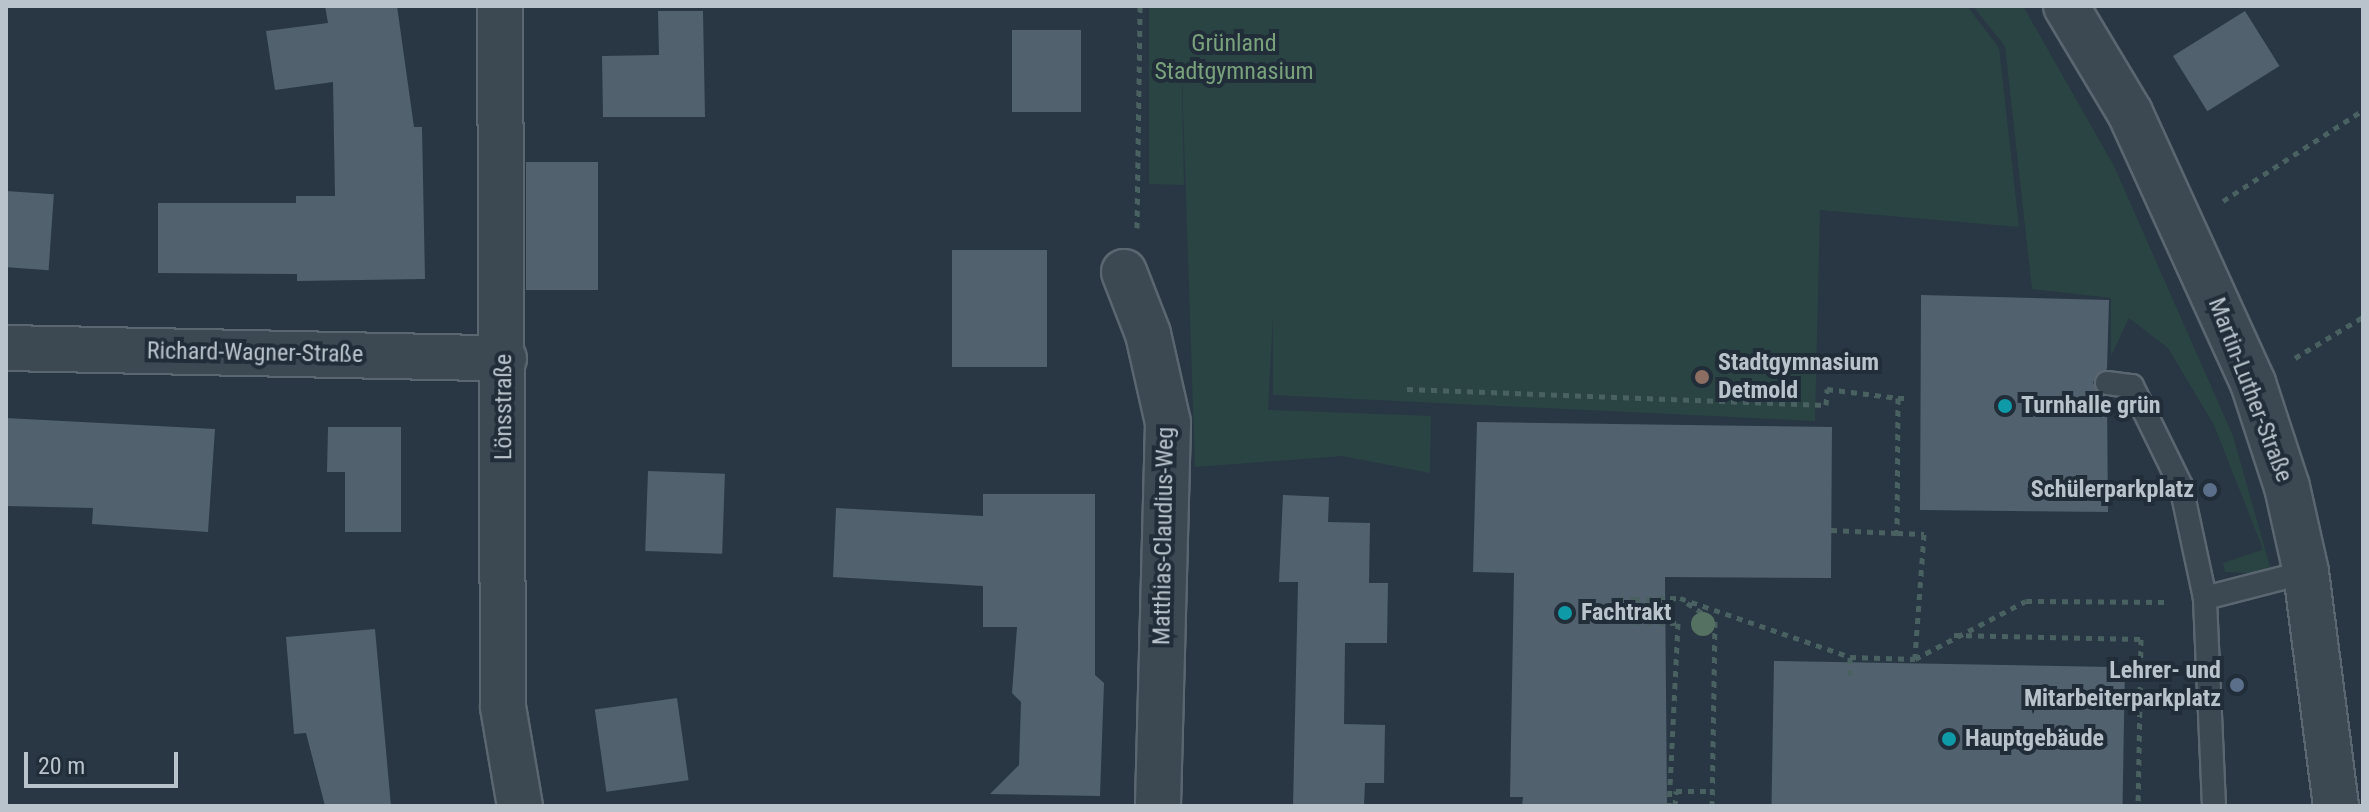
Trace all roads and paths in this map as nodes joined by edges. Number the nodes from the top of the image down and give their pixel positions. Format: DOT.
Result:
graph roads {
  1 [pos="500,6"];
  2 [pos="1140,6"];
  3 [pos="2067,6"];
  4 [pos="2363,110"];
  5 [pos="2184,227"];
  6 [pos="1124,272"];
  7 [pos="2363,317"];
  8 [pos="6,348"];
  9 [pos="504,358"];
  10 [pos="2107,383"];
  11 [pos="2253,383"];
  12 [pos="1407,389"];
  13 [pos="1831,530"];
  14 [pos="1897,533"];
  15 [pos="2306,572"];
  16 [pos="1680,598"];
  17 [pos="2205,598"];
  18 [pos="1618,599"];
  19 [pos="1634,599"];
  20 [pos="2174,602"];
  21 [pos="1953,635"];
  22 [pos="1850,657"];
  23 [pos="1915,659"];
  24 [pos="1850,676"];
  25 [pos="1712,791"];
  26 [pos="520,806"];
  27 [pos="1158,806"];
  28 [pos="1672,806"];
  29 [pos="1712,806"];
  30 [pos="2138,806"];
  31 [pos="2214,806"];
  32 [pos="2336,806"];
  1 -- 9 [label="street, Lönsstraße"];
  2 -- 6 [label="path"];
  3 -- 5 [label="street, Martin-Luther-Straße"];
  4 -- 5 [label="path"];
  5 -- 11 [label="street, Martin-Luther-Straße"];
  6 -- 27 [label="street, Matthias-Claudius-Weg"];
  7 -- 11 [label="path"];
  8 -- 9 [label="street, Richard-Wagner-Straße"];
  9 -- 26 [label="street, Lönsstraße"];
  10 -- 17 [label="lane"];
  11 -- 15 [label="street, Martin-Luther-Straße"];
  12 -- 14 [label="path"];
  13 -- 14 [label="path"];
  14 -- 23 [label="path"];
  15 -- 17 [label="lane"];
  15 -- 32 [label="street, Martin-Luther-Straße"];
  16 -- 19 [label="path"];
  16 -- 22 [label="path"];
  16 -- 25 [label="path"];
  17 -- 31 [label="lane"];
  18 -- 19 [label="path"];
  19 -- 28 [label="path"];
  20 -- 21 [label="path"];
  21 -- 23 [label="path"];
  21 -- 30 [label="path"];
  22 -- 23 [label="path"];
  22 -- 24 [label="path"];
  25 -- 28 [label="path"];
  25 -- 29 [label="path"];
}
